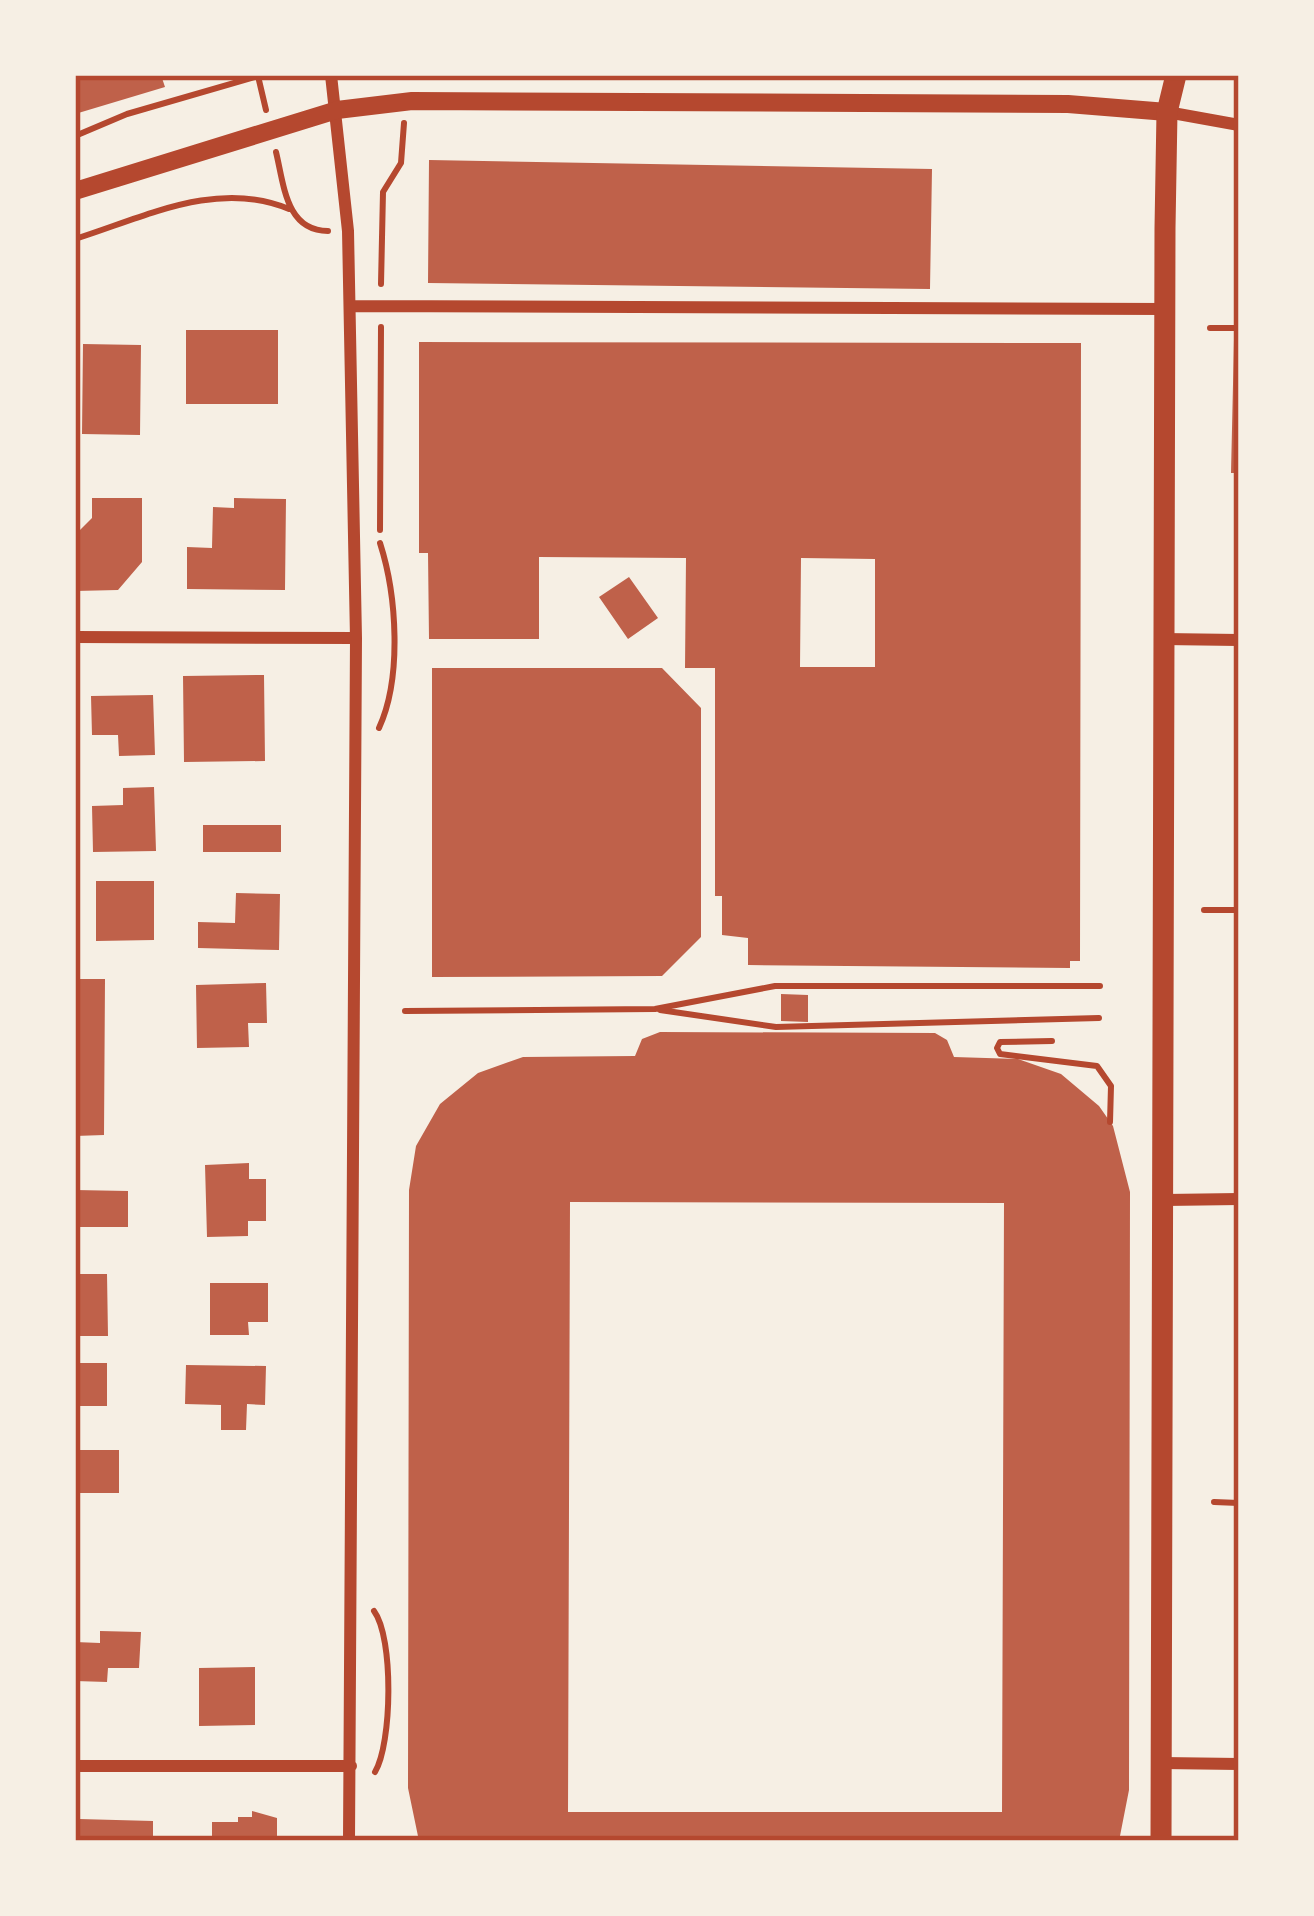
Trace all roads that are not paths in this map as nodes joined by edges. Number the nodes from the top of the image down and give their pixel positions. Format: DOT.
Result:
graph roads {
  1 [pos="331,75"];
  2 [pos="1160,75"];
  3 [pos="1175,75"];
  4 [pos="337,110"];
  5 [pos="1167,112"];
  6 [pos="1239,124"];
  7 [pos="75,191"];
  8 [pos="351,306"];
  9 [pos="1165,308"];
  10 [pos="75,637"];
  11 [pos="356,638"];
  12 [pos="1163,639"];
  13 [pos="1239,640"];
  14 [pos="1239,1198"];
  15 [pos="1165,1200"];
  16 [pos="1162,1763"];
  17 [pos="1239,1763"];
  18 [pos="75,1766"];
  19 [pos="351,1766"];
  20 [pos="349,1841"];
  21 [pos="1161,1841"];
  1 -- 4 [label="street"];
  2 -- 5 [label="main road"];
  3 -- 5 [label="main road"];
  4 -- 5 [label="street"];
  4 -- 7 [label="street"];
  4 -- 8 [label="street"];
  5 -- 6 [label="street"];
  5 -- 9 [label="main road"];
  8 -- 9 [label="street"];
  8 -- 11 [label="street"];
  9 -- 12 [label="main road"];
  10 -- 11 [label="street"];
  11 -- 19 [label="street"];
  12 -- 13 [label="street"];
  12 -- 15 [label="main road"];
  14 -- 15 [label="street"];
  15 -- 16 [label="main road"];
  16 -- 17 [label="street"];
  16 -- 21 [label="main road"];
  18 -- 19 [label="street"];
  19 -- 20 [label="street"];
}
